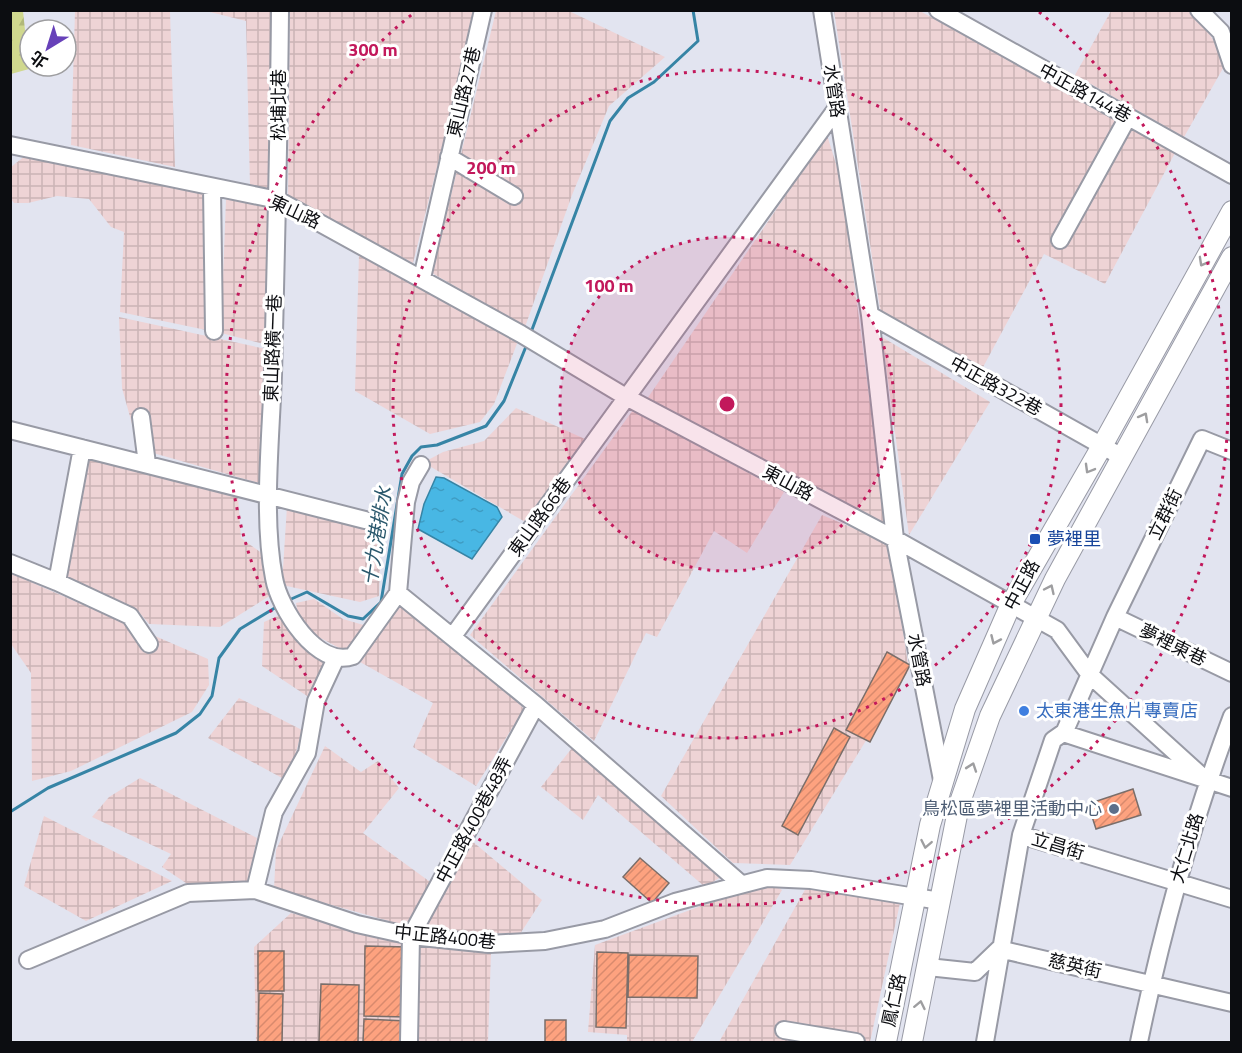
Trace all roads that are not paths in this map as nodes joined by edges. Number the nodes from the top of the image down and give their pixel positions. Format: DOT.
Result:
graph roads {
  1 [pos="280,10"];
  2 [pos="822,10"];
  3 [pos="938,10"];
  4 [pos="1199,10"];
  5 [pos="479,12"];
  6 [pos="1232,65"];
  7 [pos="837,108"];
  8 [pos="1128,117"];
  9 [pos="10,145"];
  10 [pos="449,157"];
  11 [pos="1232,175"];
  12 [pos="212,188"];
  13 [pos="514,196"];
  14 [pos="278,200"];
  15 [pos="1232,211"];
  16 [pos="1060,240"];
  17 [pos="1232,256"];
  18 [pos="422,278"];
  19 [pos="870,315"];
  20 [pos="214,331"];
  21 [pos="627,397"];
  22 [pos="141,417"];
  23 [pos="10,430"];
  24 [pos="1102,446"];
  25 [pos="82,448"];
  26 [pos="1232,451"];
  27 [pos="1122,457"];
  28 [pos="147,464"];
  29 [pos="421,465"];
  30 [pos="269,496"];
  31 [pos="365,520"];
  32 [pos="895,539"];
  33 [pos="10,563"];
  34 [pos="57,582"];
  35 [pos="398,593"];
  36 [pos="1011,604"];
  37 [pos="1037,617"];
  38 [pos="1114,617"];
  39 [pos="453,636"];
  40 [pos="149,644"];
  41 [pos="336,658"];
  42 [pos="1232,674"];
  43 [pos="1090,675"];
  44 [pos="536,705"];
  45 [pos="1232,716"];
  46 [pos="1064,733"];
  47 [pos="942,780"];
  48 [pos="1207,781"];
  49 [pos="1232,788"];
  50 [pos="1021,835"];
  51 [pos="740,883"];
  52 [pos="1176,883"];
  53 [pos="255,890"];
  54 [pos="915,897"];
  55 [pos="1232,899"];
  56 [pos="940,901"];
  57 [pos="411,936"];
  58 [pos="999,949"];
  59 [pos="903,958"];
  60 [pos="28,960"];
  61 [pos="928,967"];
  62 [pos="1152,983"];
  63 [pos="1232,1004"];
  64 [pos="784,1030"];
  65 [pos="409,1042"];
  66 [pos="856,1042"];
  67 [pos="886,1042"];
  68 [pos="912,1042"];
  69 [pos="985,1042"];
  70 [pos="1139,1042"];
  1 -- 14 [label="street, 松埔北巷"];
  2 -- 7 [label="street, 水管路"];
  3 -- 8 [label="street, 中正路144巷"];
  4 -- 6 [label="street"];
  5 -- 10 [label="street, 東山路27巷"];
  7 -- 19 [label="street, 水管路"];
  7 -- 21 [label="street, 東山路66巷"];
  8 -- 11 [label="street, 中正路144巷"];
  8 -- 16 [label="street"];
  9 -- 12 [label="street, 東山路"];
  10 -- 13 [label="street"];
  10 -- 18 [label="street, 東山路27巷"];
  12 -- 14 [label="street, 東山路"];
  12 -- 20 [label="street"];
  14 -- 18 [label="street, 東山路"];
  14 -- 30 [label="street, 東山路橫一巷"];
  15 -- 24 [label="main road, 中正路, one-way"];
  27 -- 17 [label="main road, 中正路, one-way"];
  18 -- 21 [label="street, 東山路"];
  19 -- 24 [label="street, 中正路322巷"];
  19 -- 32 [label="street, 水管路"];
  21 -- 32 [label="street, 東山路"];
  21 -- 39 [label="street, 東山路66巷"];
  22 -- 28 [label="street"];
  23 -- 25 [label="street"];
  24 -- 27 [label="street, 中正路322巷"];
  24 -- 36 [label="main road, 中正路, one-way"];
  25 -- 28 [label="street"];
  25 -- 34 [label="street"];
  26 -- 38 [label="street, 立群街"];
  37 -- 27 [label="main road, 中正路, one-way"];
  28 -- 30 [label="street"];
  29 -- 35 [label="street"];
  30 -- 31 [label="street"];
  30 -- 41 [label="street, 東山路橫一巷"];
  32 -- 36 [label="street, 東山路"];
  32 -- 47 [label="street, 水管路"];
  33 -- 34 [label="street"];
  34 -- 40 [label="street"];
  35 -- 39 [label="street"];
  35 -- 41 [label="street"];
  36 -- 37 [label="street, 東山路"];
  36 -- 47 [label="main road, 中正路, one-way"];
  37 -- 43 [label="street"];
  56 -- 37 [label="main road, 中正路, one-way"];
  38 -- 42 [label="street, 夢裡東巷"];
  38 -- 43 [label="street, 立昌街"];
  39 -- 44 [label="street"];
  41 -- 53 [label="street"];
  43 -- 46 [label="street, 立昌街"];
  43 -- 48 [label="street"];
  44 -- 51 [label="street"];
  44 -- 57 [label="street, 中正路400巷48弄"];
  45 -- 48 [label="street, 大仁北路"];
  46 -- 48 [label="street"];
  46 -- 50 [label="street, 立昌街"];
  47 -- 54 [label="main road, 中正路, one-way"];
  48 -- 49 [label="street"];
  48 -- 52 [label="street, 大仁北路"];
  50 -- 52 [label="street, 立昌街"];
  50 -- 58 [label="street"];
  51 -- 54 [label="street, 中正路400巷"];
  51 -- 57 [label="street, 中正路400巷"];
  52 -- 55 [label="street, 立昌街"];
  52 -- 62 [label="street, 大仁北路"];
  53 -- 57 [label="street, 中正路400巷"];
  53 -- 60 [label="street"];
  54 -- 56 [label="street, 中正路400巷"];
  54 -- 59 [label="main road, 中正路"];
  56 -- 61 [label="main road, 中正路"];
  57 -- 65 [label="street"];
  58 -- 61 [label="street"];
  58 -- 62 [label="street, 慈英街"];
  58 -- 69 [label="street"];
  59 -- 67 [label="main road, 鳳仁路"];
  68 -- 61 [label="main road, 鳳仁路, one-way"];
  62 -- 63 [label="street, 慈英街"];
  62 -- 70 [label="street, 大仁北路"];
  64 -- 66 [label="street"];
}
